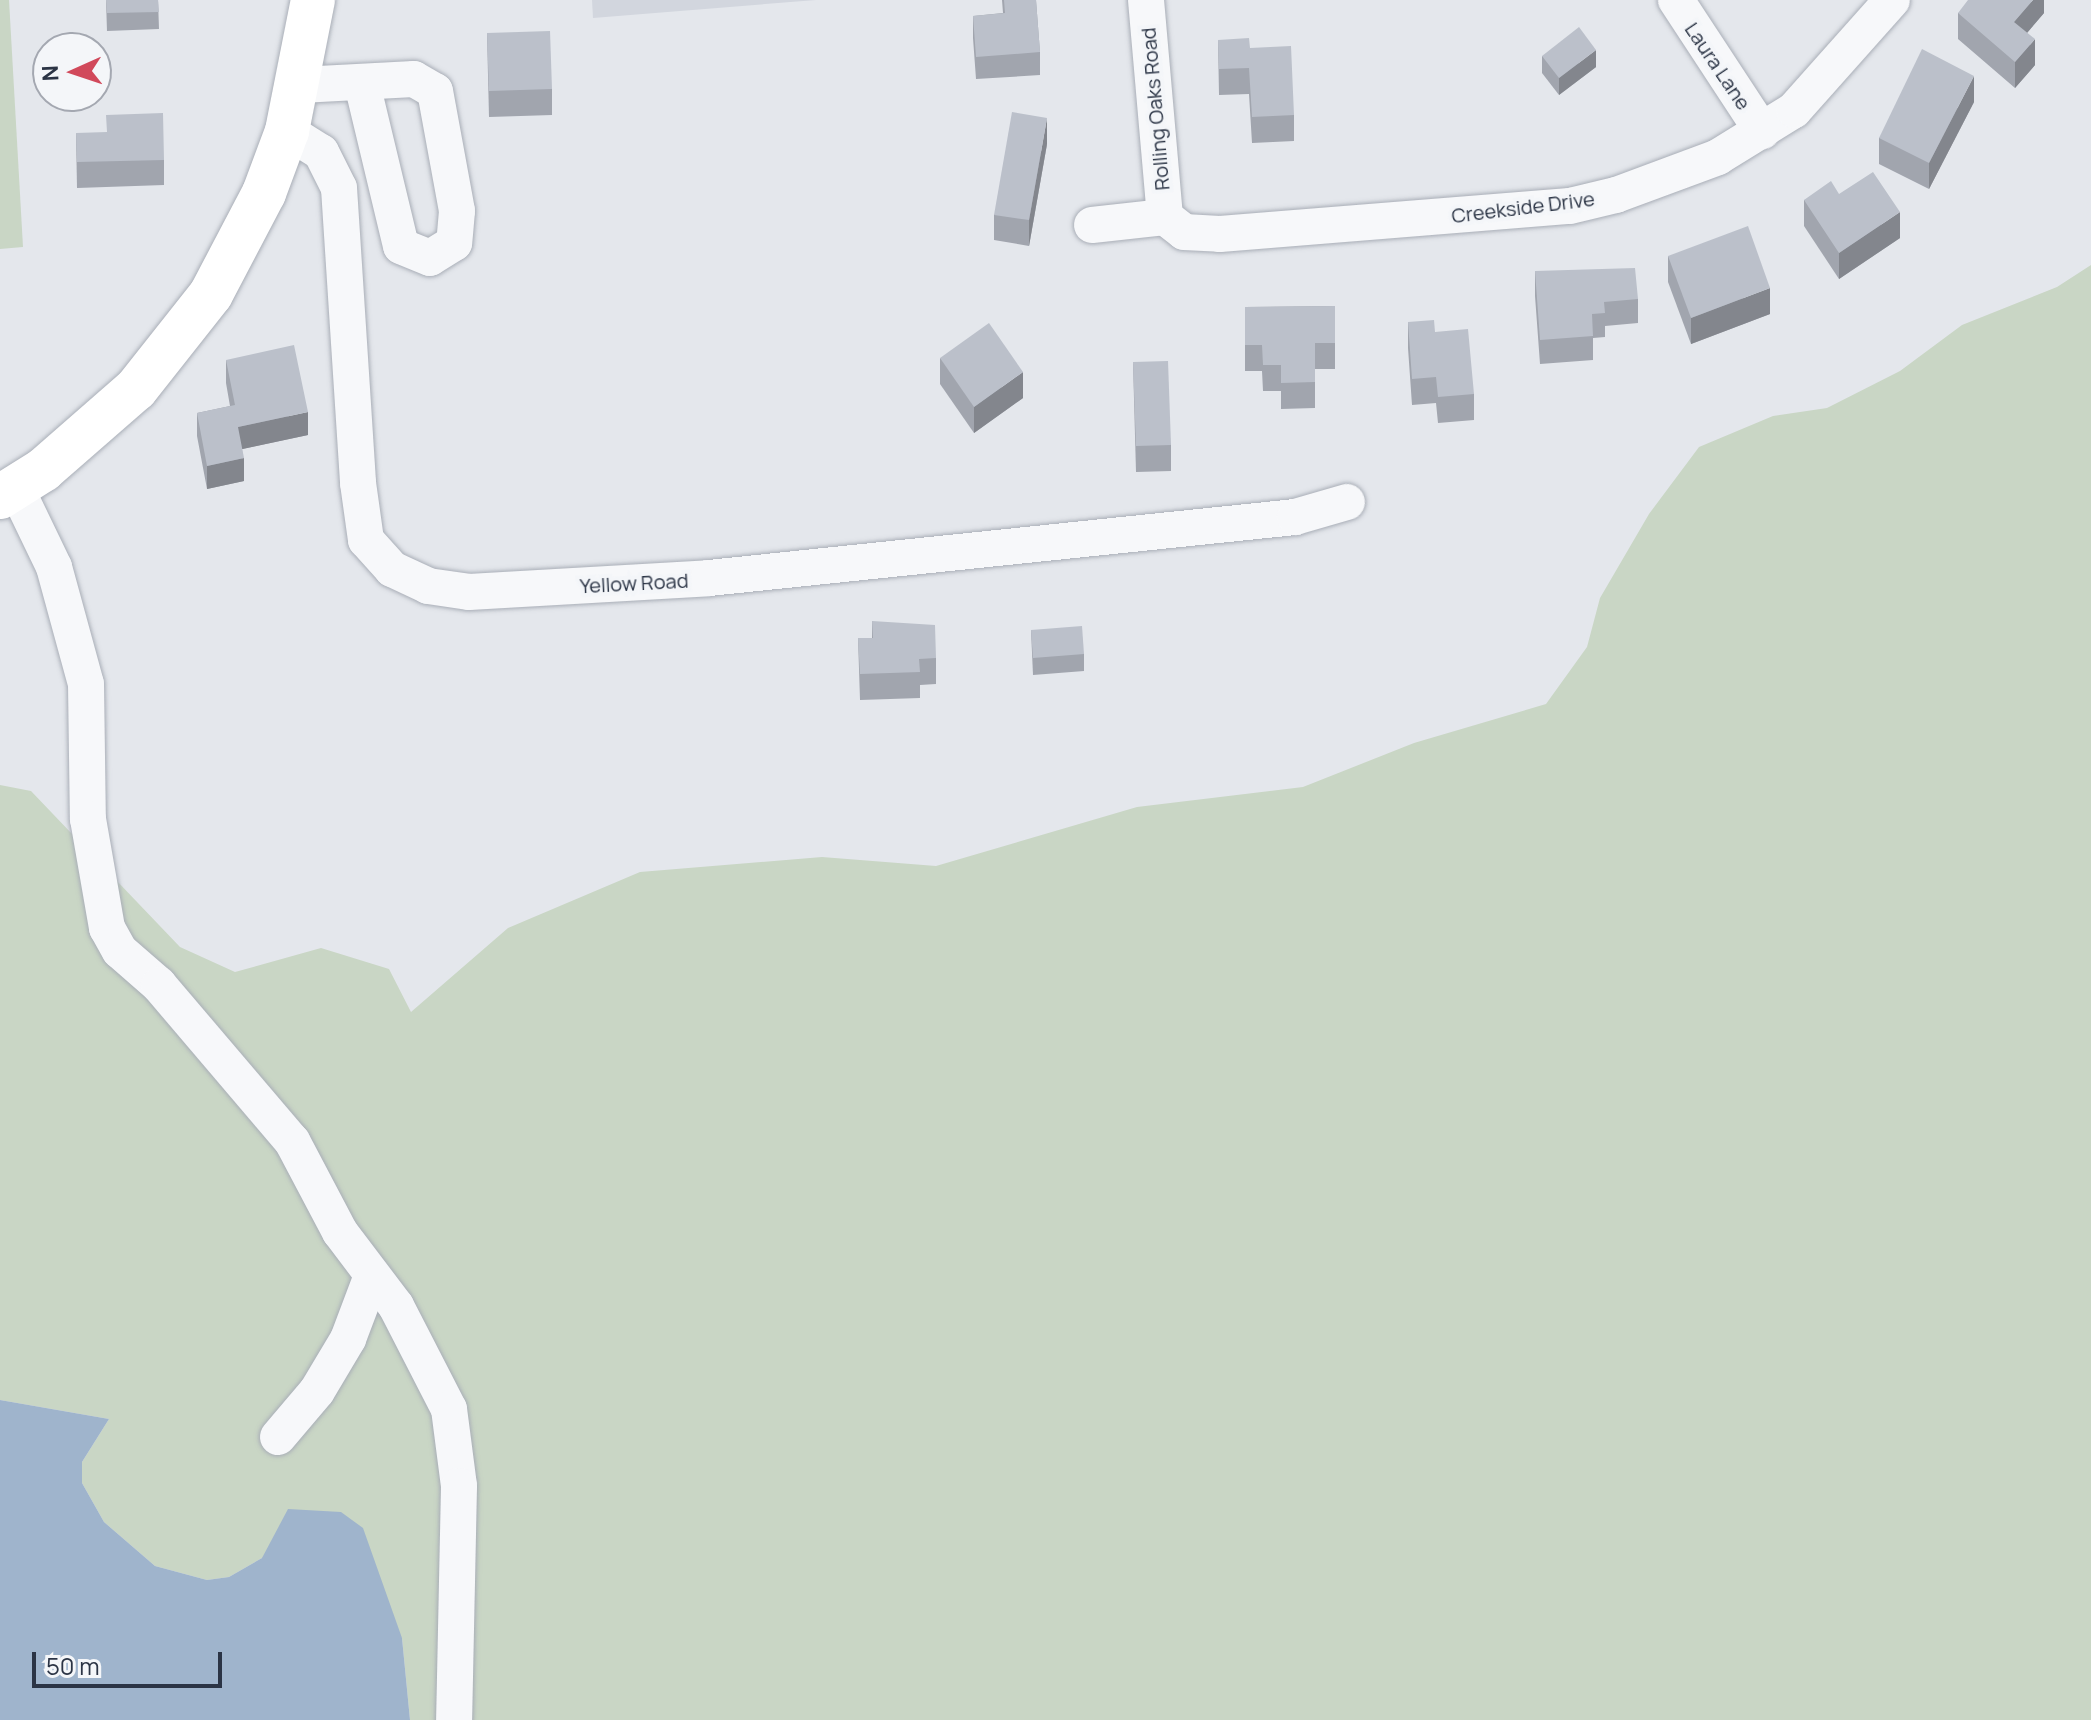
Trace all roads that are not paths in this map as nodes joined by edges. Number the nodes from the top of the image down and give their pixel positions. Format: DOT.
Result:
graph roads {
  1 [pos="313,0"];
  2 [pos="1146,0"];
  3 [pos="1676,0"];
  4 [pos="1892,0"];
  5 [pos="362,84"];
  6 [pos="300,85"];
  7 [pos="287,131"];
  8 [pos="1762,131"];
  9 [pos="1165,217"];
  10 [pos="1092,225"];
  11 [pos="8,493"];
  12 [pos="1347,502"];
  13 [pos="371,1278"];
  14 [pos="278,1437"];
  15 [pos="454,1720"];
  1 -- 6 [label="main road"];
  2 -- 9 [label="street, Rolling Oaks Road"];
  3 -- 8 [label="street, Laura Lane"];
  4 -- 8 [label="street, Creekside Drive"];
  5 -- 5 [label="street"];
  5 -- 6 [label="street"];
  6 -- 7 [label="main road"];
  7 -- 11 [label="main road"];
  7 -- 12 [label="street, Yellow Road"];
  8 -- 9 [label="street, Creekside Drive"];
  9 -- 10 [label="street"];
  11 -- 13 [label="street"];
  13 -- 14 [label="street"];
  13 -- 15 [label="street"];
}
